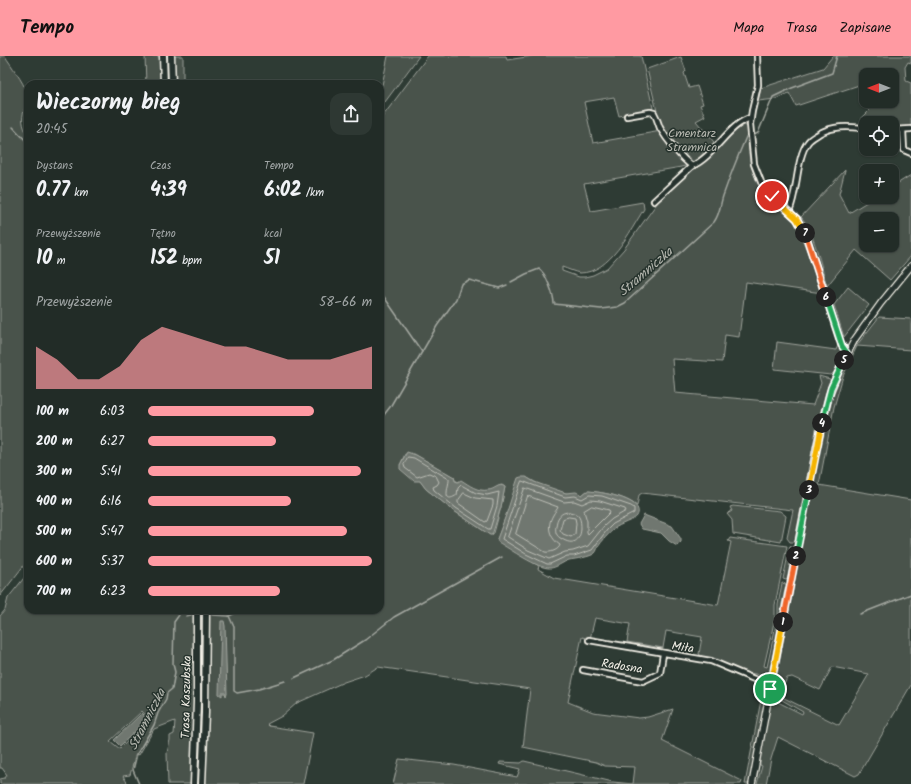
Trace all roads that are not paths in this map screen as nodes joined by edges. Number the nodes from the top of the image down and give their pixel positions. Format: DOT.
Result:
graph roads {
  1 [pos="163,56"];
  2 [pos="171,56"];
  3 [pos="757,56"];
  4 [pos="164,80"];
  5 [pos="172,80"];
  6 [pos="627,116"];
  7 [pos="751,118"];
  8 [pos="859,128"];
  9 [pos="911,129"];
  10 [pos="899,130"];
  11 [pos="903,130"];
  12 [pos="911,153"];
  13 [pos="692,166"];
  14 [pos="654,201"];
  15 [pos="789,211"];
  16 [pos="911,266"];
  17 [pos="847,353"];
  18 [pos="198,614"];
  19 [pos="206,614"];
  20 [pos="589,640"];
  21 [pos="663,654"];
  22 [pos="583,670"];
  23 [pos="771,684"];
  24 [pos="194,784"];
  25 [pos="202,784"];
  26 [pos="752,784"];
  1 -- 4 [label="highway"];
  2 -- 5 [label="highway"];
  3 -- 7 [label="street"];
  6 -- 13 [label="street"];
  7 -- 13 [label="street"];
  7 -- 15 [label="street"];
  8 -- 15 [label="street"];
  9 -- 11 [label="street"];
  10 -- 11 [label="street"];
  11 -- 12 [label="street"];
  13 -- 14 [label="street"];
  15 -- 17 [label="street"];
  16 -- 17 [label="main road"];
  17 -- 23 [label="main road"];
  18 -- 24 [label="highway, Trasa Kaszubska"];
  19 -- 25 [label="highway, Trasa Kaszubska"];
  20 -- 21 [label="street, Miła"];
  21 -- 22 [label="street, Radosna"];
  21 -- 23 [label="street, Miła"];
  23 -- 26 [label="main road"];
}
